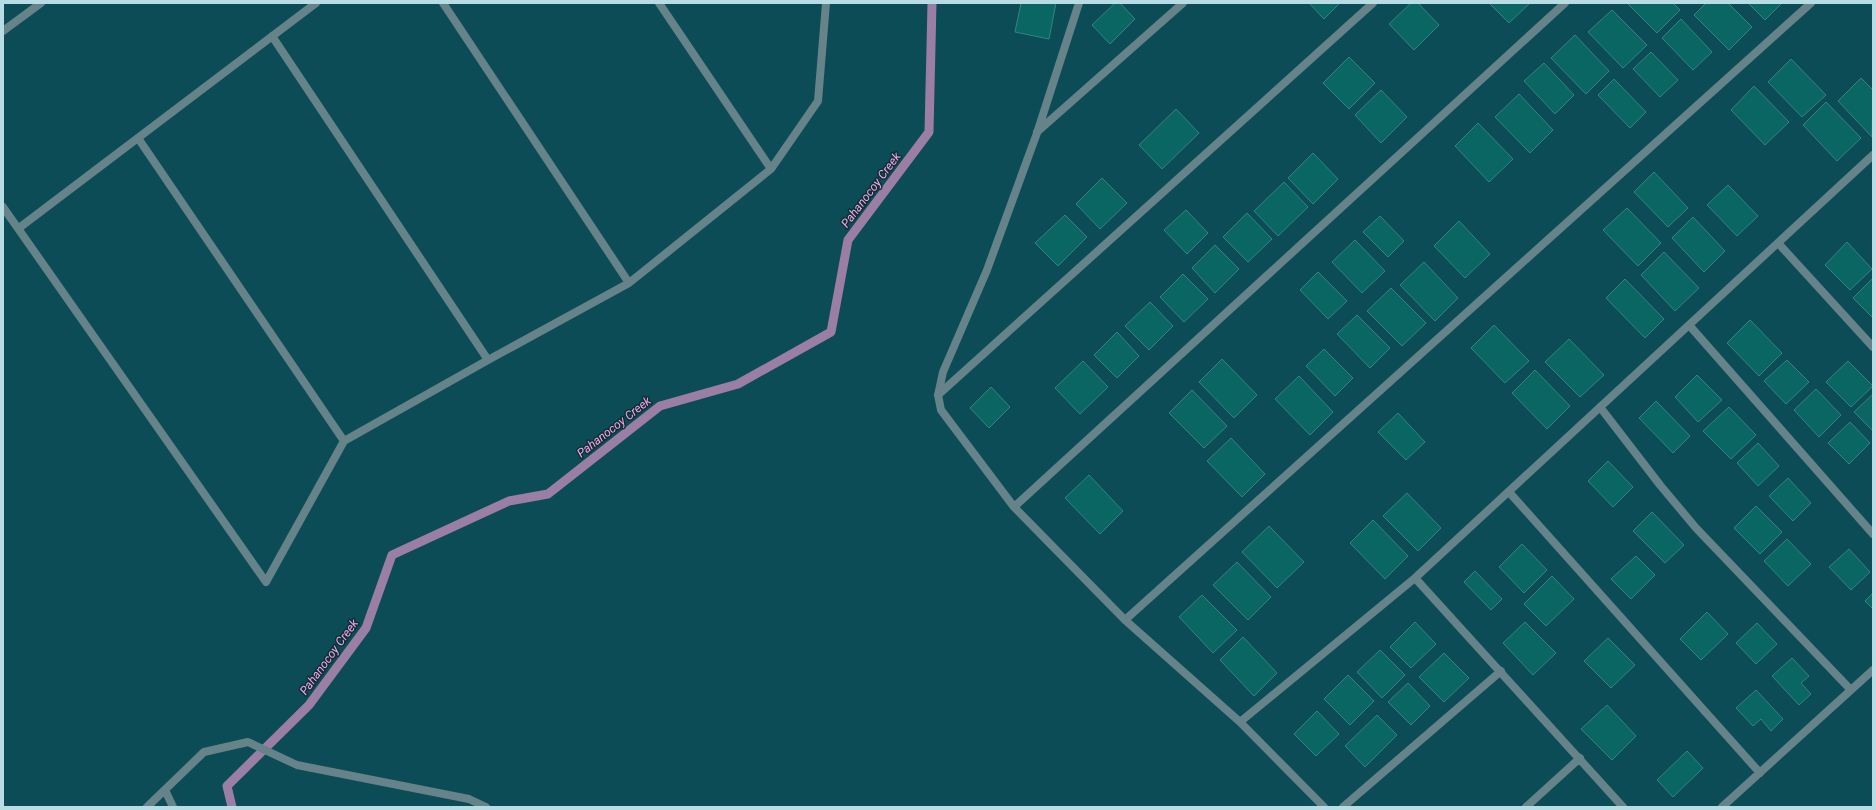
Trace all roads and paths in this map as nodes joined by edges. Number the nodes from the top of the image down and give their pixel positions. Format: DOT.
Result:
graph roads {
  1 [pos="41,3"];
  2 [pos="316,3"];
  3 [pos="443,3"];
  4 [pos="659,3"];
  5 [pos="826,3"];
  6 [pos="1079,3"];
  7 [pos="1183,3"];
  8 [pos="1373,3"];
  9 [pos="1566,3"];
  10 [pos="1811,3"];
  11 [pos="3,31"];
  12 [pos="272,36"];
  13 [pos="1037,133"];
  14 [pos="138,138"];
  15 [pos="1871,160"];
  16 [pos="771,169"];
  17 [pos="3,207"];
  18 [pos="19,228"];
  19 [pos="1778,243"];
  20 [pos="629,284"];
  21 [pos="1689,325"];
  22 [pos="1873,347"];
  23 [pos="488,360"];
  24 [pos="938,395"];
  25 [pos="1600,407"];
  26 [pos="344,441"];
  27 [pos="1509,492"];
  28 [pos="1014,506"];
  29 [pos="1873,534"];
  30 [pos="1416,578"];
  31 [pos="1125,620"];
  32 [pos="1873,670"];
  33 [pos="1501,671"];
  34 [pos="1851,690"];
  35 [pos="1240,722"];
  36 [pos="1580,758"];
  37 [pos="1760,773"];
  38 [pos="165,790"];
  39 [pos="147,807"];
  40 [pos="173,807"];
  41 [pos="486,807"];
  42 [pos="1324,807"];
  43 [pos="1343,807"];
  44 [pos="1526,807"];
  45 [pos="1624,807"];
  46 [pos="1722,807"];
  1 -- 11 [label="street"];
  2 -- 12 [label="street"];
  3 -- 20 [label="street"];
  4 -- 16 [label="street"];
  5 -- 16 [label="street"];
  6 -- 13 [label="street"];
  7 -- 13 [label="street"];
  8 -- 24 [label="street"];
  9 -- 28 [label="street"];
  10 -- 31 [label="street"];
  12 -- 14 [label="street"];
  12 -- 23 [label="street"];
  13 -- 24 [label="street"];
  14 -- 18 [label="street"];
  14 -- 26 [label="street"];
  15 -- 19 [label="street"];
  16 -- 20 [label="street"];
  17 -- 18 [label="street"];
  18 -- 26 [label="street"];
  19 -- 21 [label="street"];
  19 -- 22 [label="street"];
  20 -- 23 [label="street"];
  21 -- 25 [label="street"];
  21 -- 29 [label="street"];
  23 -- 26 [label="street"];
  24 -- 28 [label="street"];
  25 -- 27 [label="street"];
  25 -- 34 [label="street"];
  27 -- 30 [label="street"];
  27 -- 37 [label="street"];
  28 -- 31 [label="street"];
  30 -- 33 [label="street"];
  30 -- 35 [label="street"];
  31 -- 35 [label="street"];
  32 -- 34 [label="street"];
  33 -- 36 [label="street"];
  33 -- 43 [label="street"];
  34 -- 37 [label="street"];
  35 -- 42 [label="street"];
  36 -- 44 [label="street"];
  36 -- 45 [label="street"];
  37 -- 46 [label="street"];
  38 -- 39 [label="street"];
  38 -- 40 [label="street"];
  38 -- 41 [label="street"];
}
